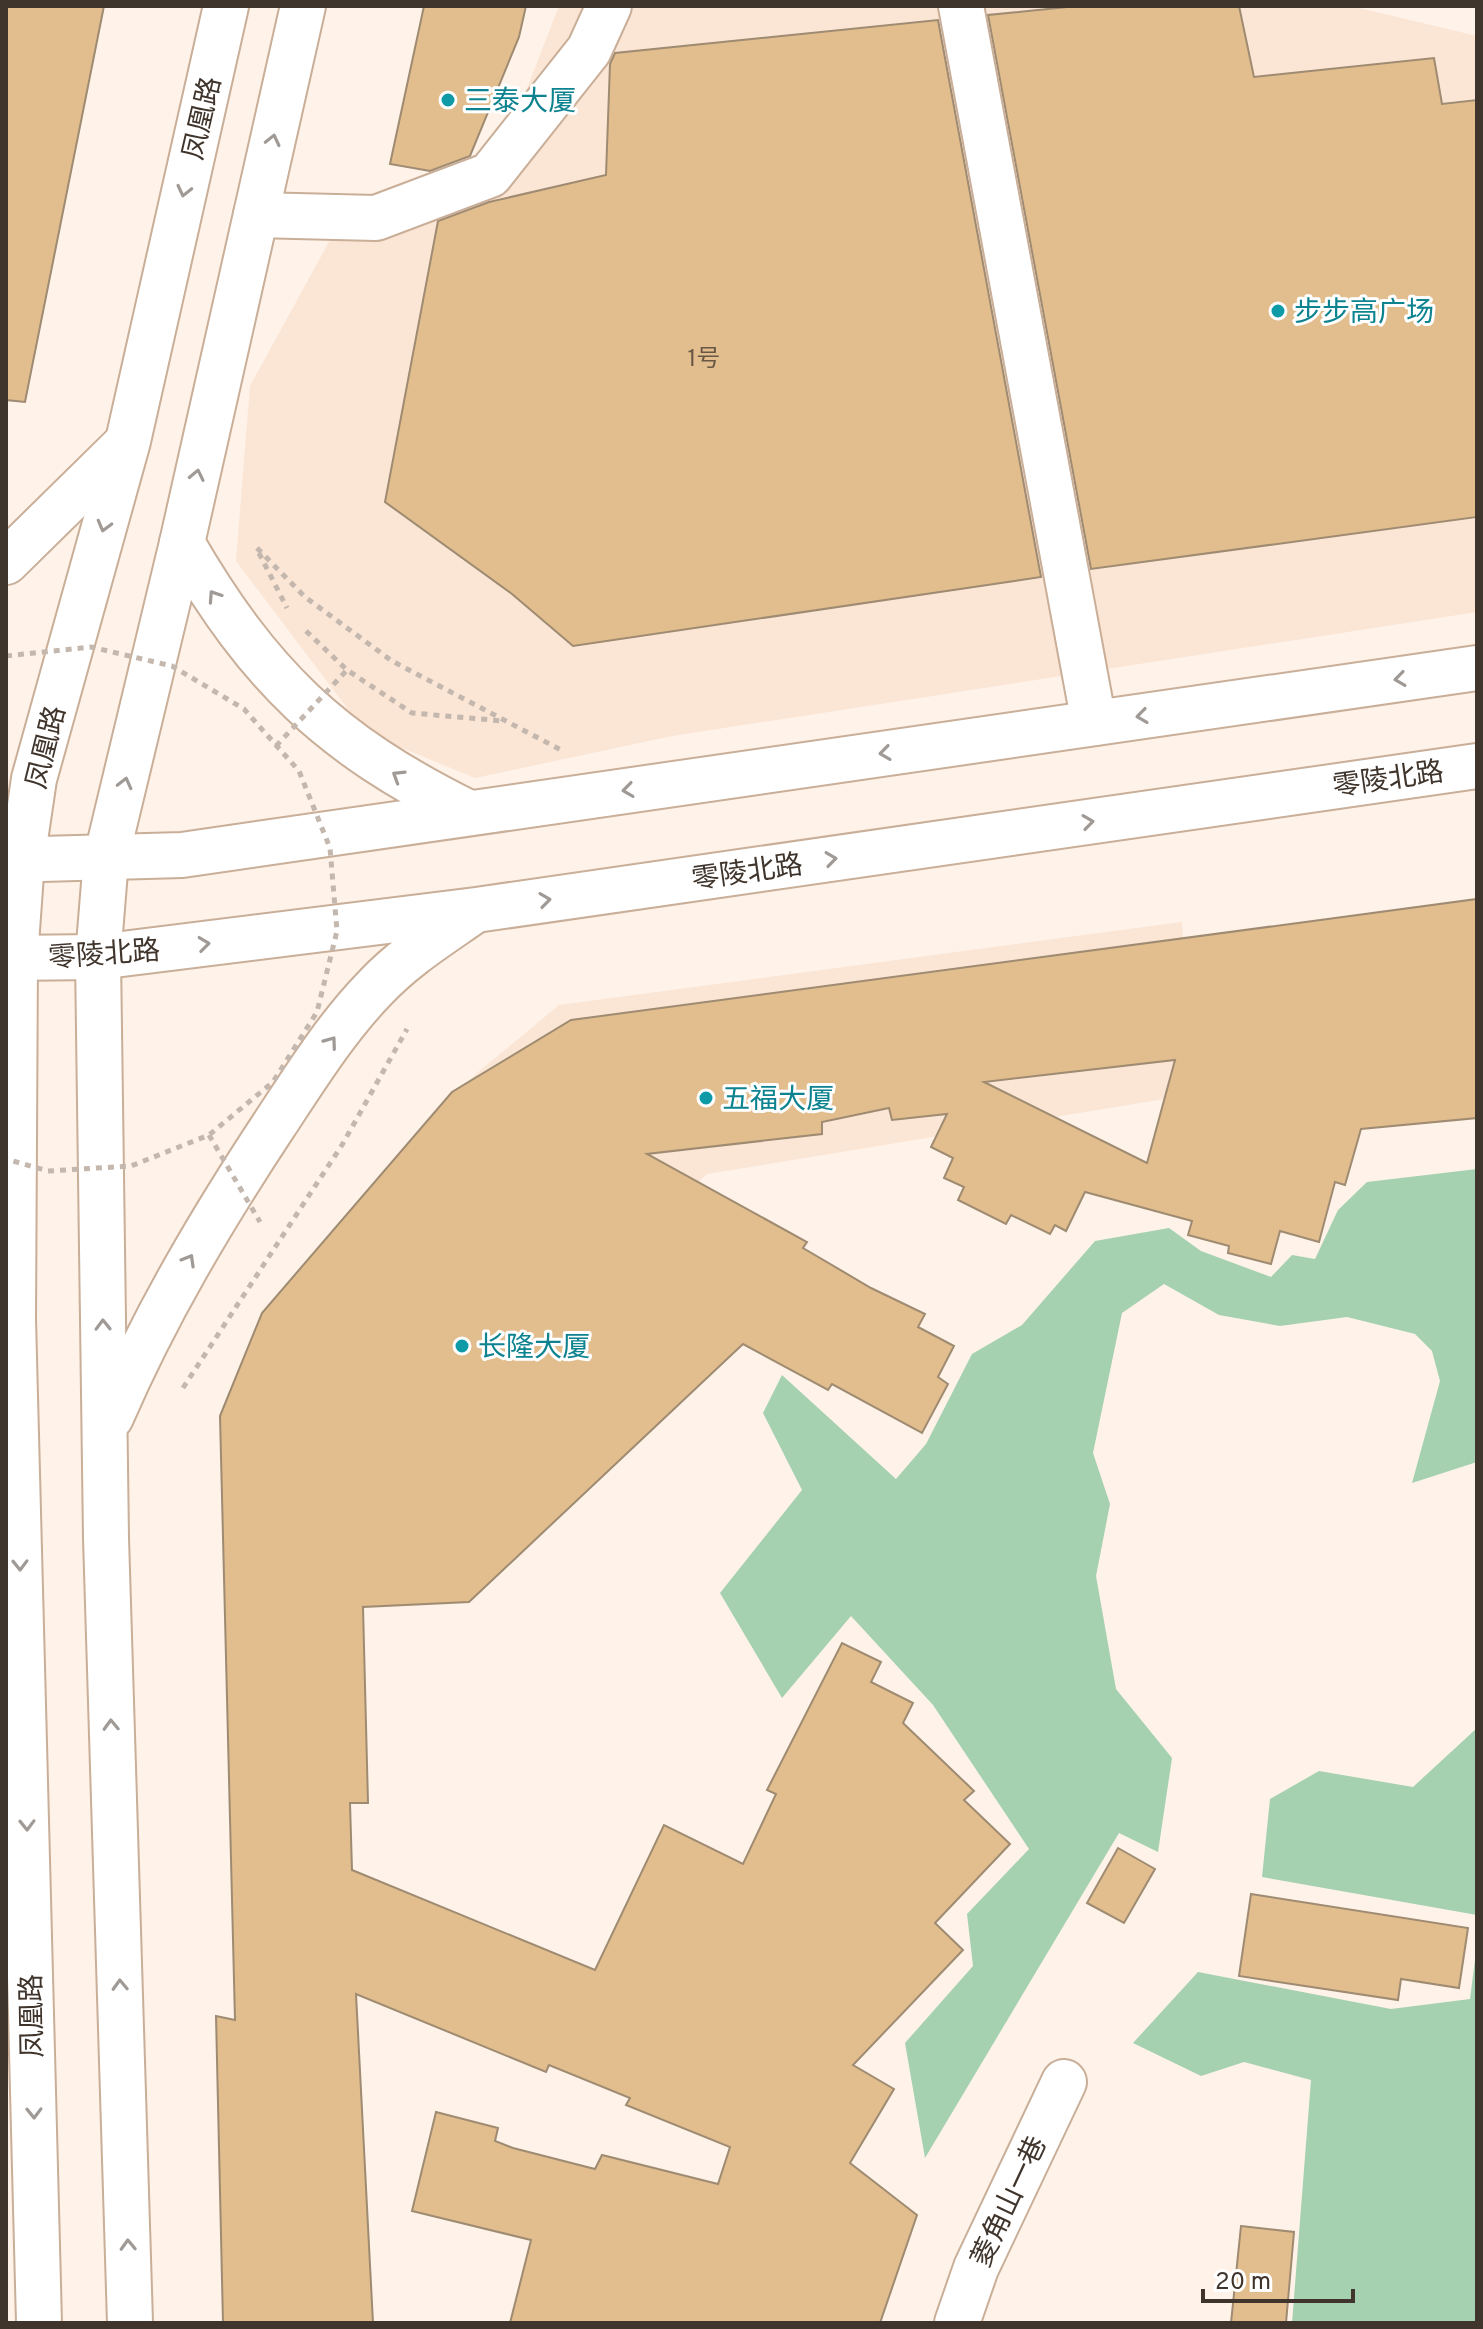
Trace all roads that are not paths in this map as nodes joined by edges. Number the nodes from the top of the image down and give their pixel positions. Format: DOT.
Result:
graph roads {
  1 [pos="226,6"];
  2 [pos="303,6"];
  3 [pos="609,6"];
  4 [pos="961,6"];
  5 [pos="256,215"];
  6 [pos="128,441"];
  7 [pos="182,543"];
  8 [pos="6,562"];
  9 [pos="1477,668"];
  10 [pos="1094,723"];
  11 [pos="1477,766"];
  12 [pos="467,812"];
  13 [pos="106,859"];
  14 [pos="14,860"];
  15 [pos="476,910"];
  16 [pos="98,957"];
  17 [pos="10,958"];
  18 [pos="10,1315"];
  19 [pos="106,1430"];
  20 [pos="18,1947"];
  21 [pos="1064,2082"];
  22 [pos="39,2323"];
  23 [pos="130,2323"];
  24 [pos="957,2323"];
  1 -- 6 [label="main road, 凤凰路, one-way"];
  5 -- 2 [label="main road, one-way"];
  3 -- 5 [label="main road"];
  4 -- 10 [label="main road"];
  7 -- 5 [label="main road, one-way"];
  6 -- 8 [label="main road"];
  6 -- 14 [label="main road, 凤凰路, one-way"];
  12 -- 7 [label="main road, one-way"];
  13 -- 7 [label="main road, one-way"];
  9 -- 10 [label="main road, one-way"];
  10 -- 12 [label="main road, one-way"];
  15 -- 11 [label="main road, 零陵北路, one-way"];
  12 -- 13 [label="main road"];
  13 -- 14 [label="main road"];
  13 -- 16 [label="main road"];
  14 -- 17 [label="main road, 凤凰路"];
  16 -- 15 [label="main road, 零陵北路, one-way"];
  19 -- 15 [label="main road, one-way"];
  16 -- 17 [label="main road, 零陵北路"];
  19 -- 16 [label="main road, one-way"];
  17 -- 18 [label="main road, 凤凰路"];
  18 -- 20 [label="main road, 凤凰路, one-way"];
  23 -- 19 [label="main road, one-way"];
  20 -- 22 [label="main road, 凤凰路, one-way"];
  21 -- 24 [label="main road, 菱角山一巷"];
}
